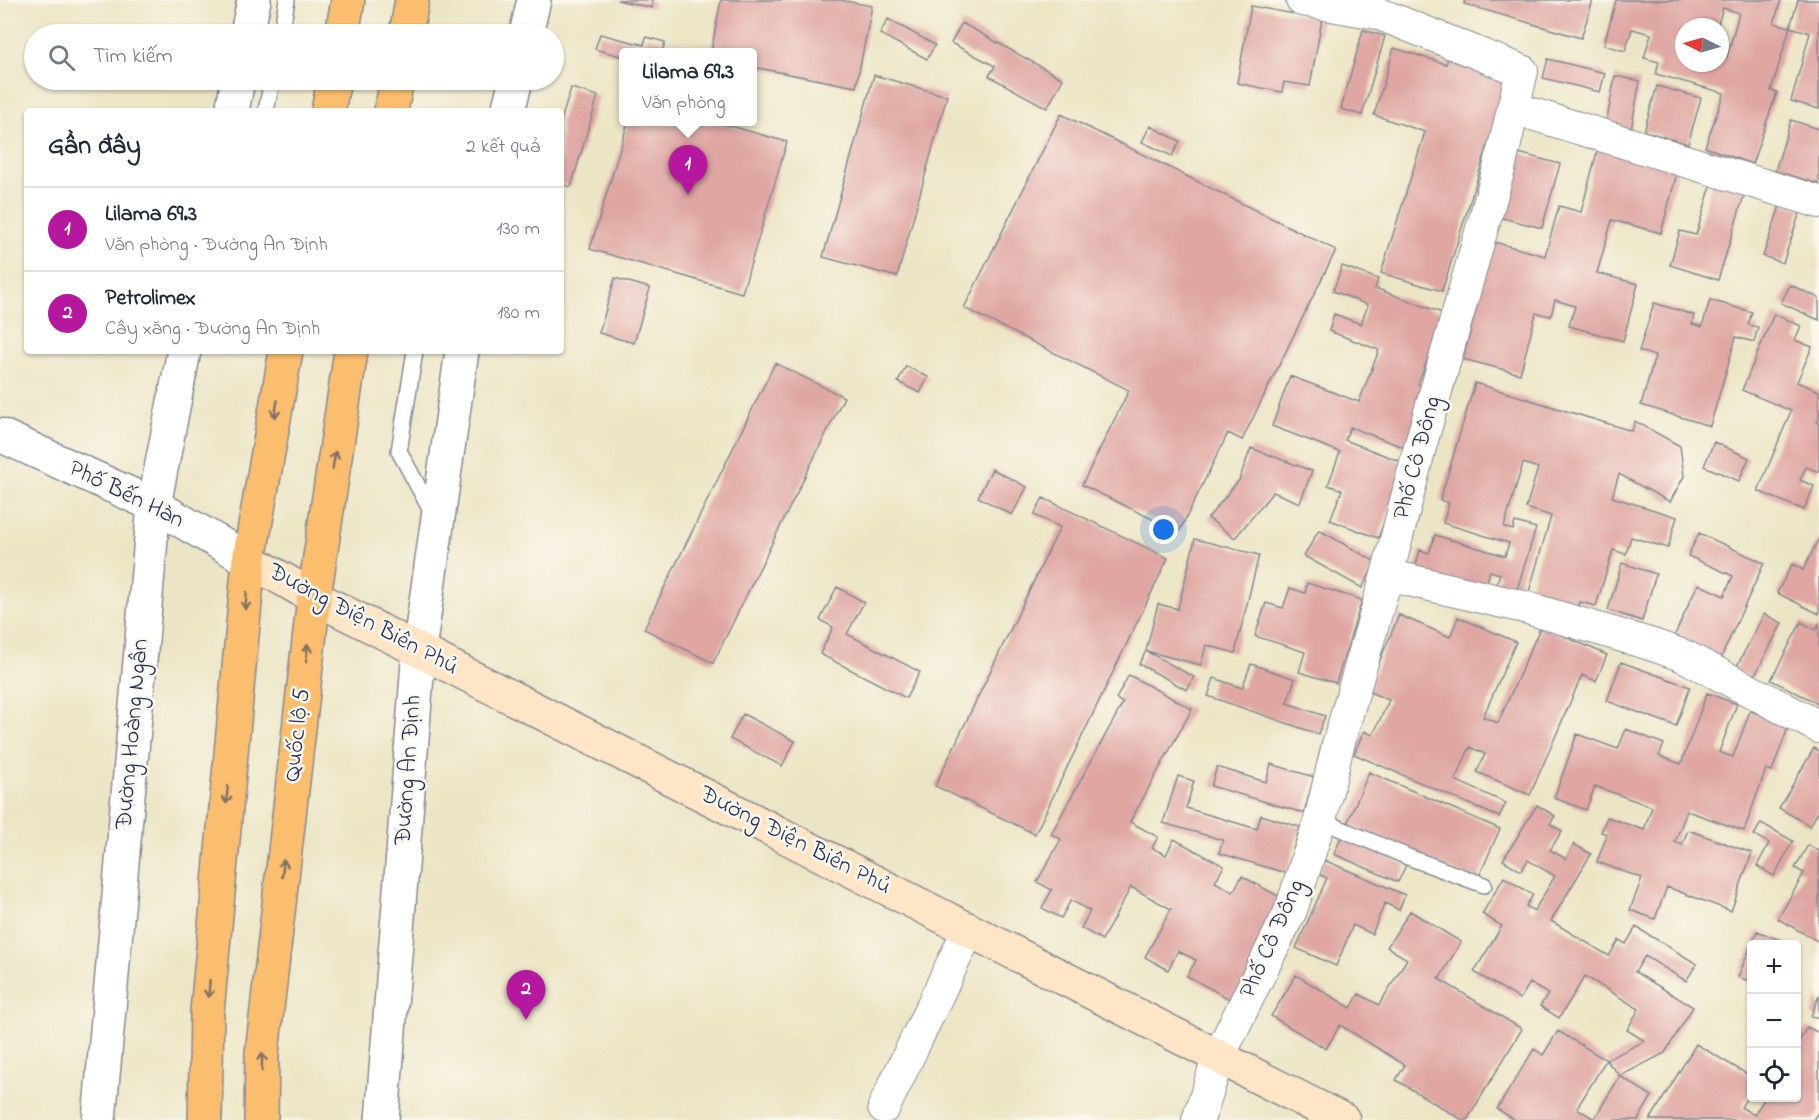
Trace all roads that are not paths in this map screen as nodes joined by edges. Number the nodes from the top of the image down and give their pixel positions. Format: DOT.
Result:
graph roads {
  1 [pos="254,0"];
  2 [pos="287,0"];
  3 [pos="348,0"];
  4 [pos="412,0"];
  5 [pos="534,0"];
  6 [pos="1302,0"];
  7 [pos="249,24"];
  8 [pos="282,24"];
  9 [pos="344,24"];
  10 [pos="408,24"];
  11 [pos="528,24"];
  12 [pos="236,90"];
  13 [pos="270,90"];
  14 [pos="332,90"];
  15 [pos="395,90"];
  16 [pos="513,90"];
  17 [pos="233,108"];
  18 [pos="267,108"];
  19 [pos="329,108"];
  20 [pos="392,108"];
  21 [pos="509,108"];
  22 [pos="1513,108"];
  23 [pos="1819,202"];
  24 [pos="183,354"];
  25 [pos="285,354"];
  26 [pos="351,354"];
  27 [pos="415,354"];
  28 [pos="462,354"];
  29 [pos="0,435"];
  30 [pos="154,505"];
  31 [pos="437,521"];
  32 [pos="249,560"];
  33 [pos="1387,575"];
  34 [pos="314,597"];
  35 [pos="419,650"];
  36 [pos="1819,727"];
  37 [pos="1320,820"];
  38 [pos="1484,885"];
  39 [pos="969,929"];
  40 [pos="1219,1056"];
  41 [pos="884,1107"];
  42 [pos="99,1120"];
  43 [pos="205,1120"];
  44 [pos="261,1120"];
  45 [pos="382,1120"];
  46 [pos="1198,1120"];
  47 [pos="1343,1120"];
  1 -- 7 [label="street"];
  2 -- 8 [label="lane"];
  3 -- 9 [label="highway"];
  4 -- 10 [label="highway"];
  5 -- 11 [label="street"];
  6 -- 22 [label="street, Phố Cô Đông"];
  12 -- 17 [label="street"];
  13 -- 18 [label="lane"];
  14 -- 19 [label="highway"];
  15 -- 20 [label="highway"];
  16 -- 21 [label="street"];
  22 -- 23 [label="street"];
  22 -- 33 [label="street, Phố Cô Đông"];
  24 -- 30 [label="street, Đường Hoàng Ngân"];
  25 -- 32 [label="highway, one-way"];
  34 -- 26 [label="highway, Quốc lộ 5, one-way"];
  27 -- 31 [label="lane"];
  28 -- 31 [label="street, Đường An Định"];
  29 -- 30 [label="street, Phố Bến Hàn"];
  30 -- 32 [label="street, Phố Bến Hàn"];
  30 -- 42 [label="street, Đường Hoàng Ngân"];
  31 -- 35 [label="street, Đường An Định"];
  32 -- 34 [label="main road, Đường Điện Biên Phủ"];
  32 -- 43 [label="highway, one-way"];
  33 -- 36 [label="street"];
  33 -- 37 [label="street, Phố Cô Đông"];
  34 -- 35 [label="main road, Đường Điện Biên Phủ"];
  44 -- 34 [label="highway, Quốc lộ 5, one-way"];
  35 -- 39 [label="main road, Đường Điện Biên Phủ"];
  35 -- 45 [label="street, Đường An Định"];
  37 -- 38 [label="lane"];
  37 -- 40 [label="street, Phố Cô Đông"];
  39 -- 40 [label="main road, Đường Điện Biên Phủ"];
  39 -- 41 [label="street"];
  40 -- 46 [label="street, Phố Cô Đông"];
  40 -- 47 [label="main road, Đường Điện Biên Phủ"];
}
